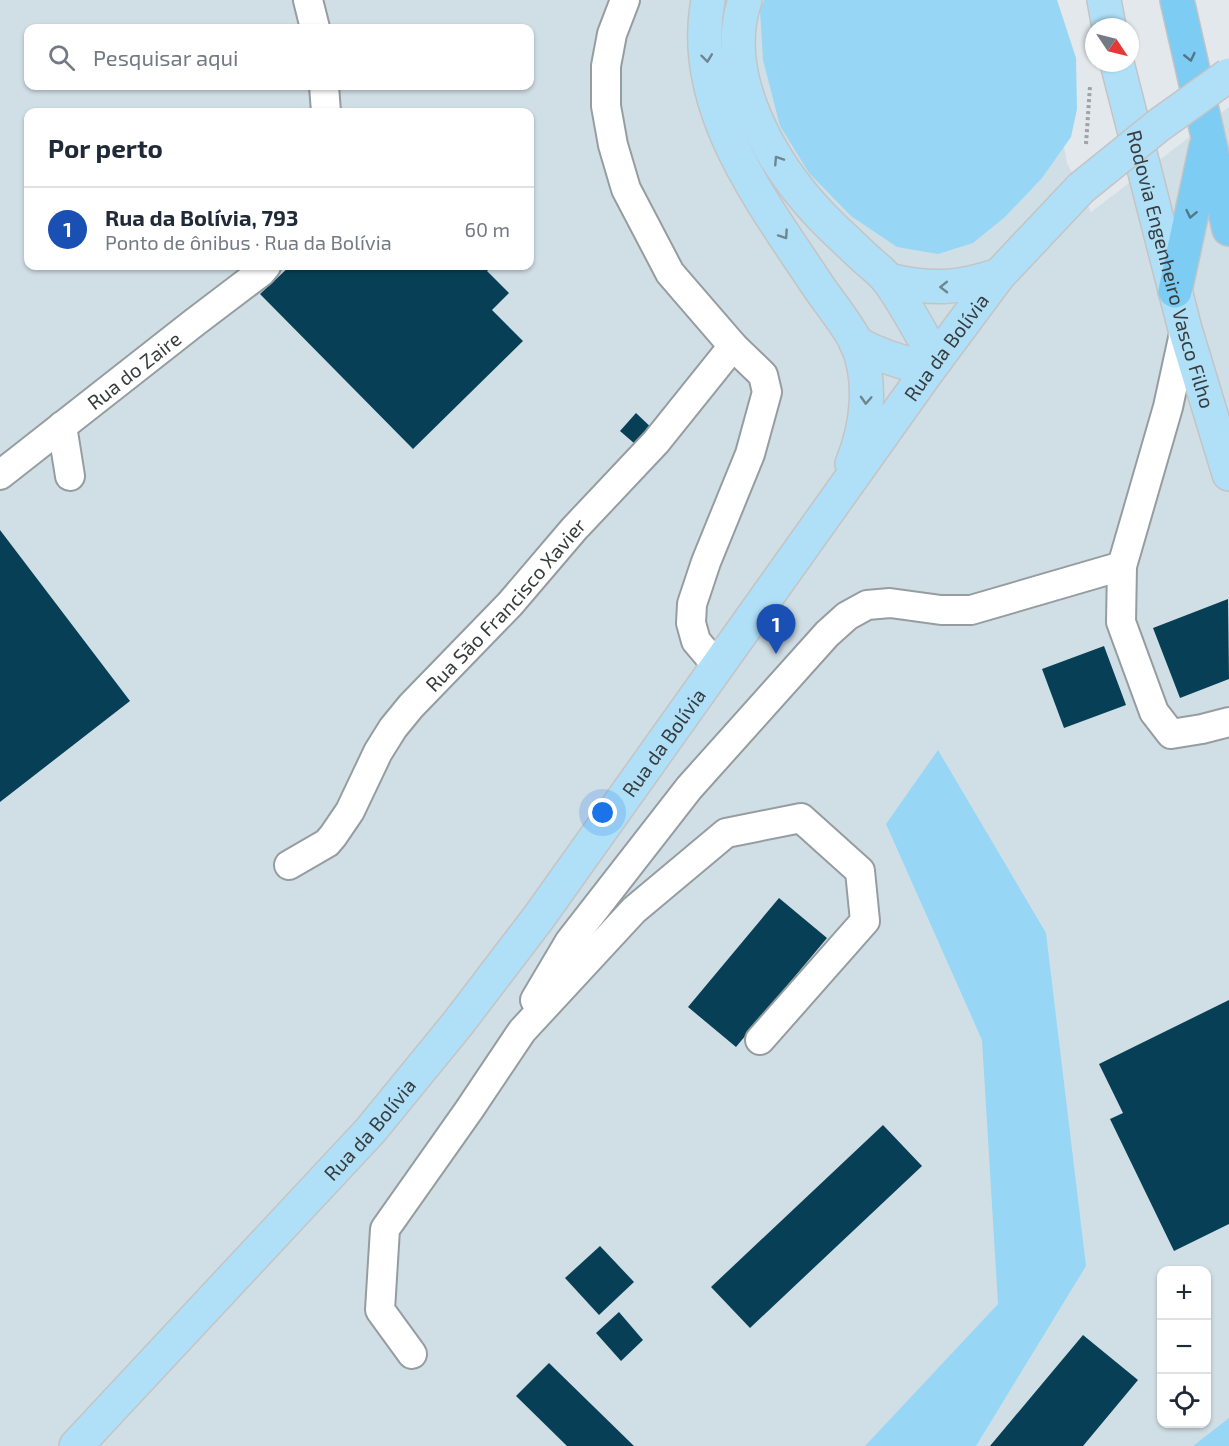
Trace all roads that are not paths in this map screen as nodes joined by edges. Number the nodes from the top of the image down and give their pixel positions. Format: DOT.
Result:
graph roads {
  1 [pos="308,0"];
  2 [pos="625,0"];
  3 [pos="708,0"];
  4 [pos="745,0"];
  5 [pos="1177,0"];
  6 [pos="314,24"];
  7 [pos="1119,72"];
  8 [pos="1229,75"];
  9 [pos="324,90"];
  10 [pos="326,108"];
  11 [pos="1208,137"];
  12 [pos="1229,229"];
  13 [pos="263,270"];
  14 [pos="999,275"];
  15 [pos="888,280"];
  16 [pos="1175,291"];
  17 [pos="1185,329"];
  18 [pos="856,343"];
  19 [pos="734,346"];
  20 [pos="933,364"];
  21 [pos="62,426"];
  22 [pos="1229,474"];
  23 [pos="0,475"];
  24 [pos="70,476"];
  25 [pos="835,502"];
  26 [pos="1122,566"];
  27 [pos="718,667"];
  28 [pos="1229,722"];
  29 [pos="288,865"];
  30 [pos="522,1031"];
  31 [pos="760,1040"];
  32 [pos="412,1354"];
  33 [pos="76,1446"];
  1 -- 6 [label="street"];
  2 -- 19 [label="street"];
  3 -- 18 [label="main road, one-way"];
  15 -- 4 [label="main road, one-way"];
  5 -- 11 [label="highway, one-way"];
  7 -- 16 [label="main road, Rodovia Engenheiro Vasco Filho"];
  8 -- 14 [label="main road, Rua da Bolívia, bridge"];
  9 -- 10 [label="street"];
  11 -- 12 [label="highway"];
  11 -- 16 [label="highway, one-way"];
  13 -- 21 [label="street, Rua do Zaire"];
  14 -- 15 [label="main road, one-way"];
  14 -- 20 [label="main road, Rua da Bolívia"];
  15 -- 20 [label="main road"];
  16 -- 17 [label="main road, Rodovia Engenheiro Vasco Filho"];
  17 -- 22 [label="main road, Rodovia Engenheiro Vasco Filho"];
  17 -- 26 [label="street"];
  18 -- 20 [label="main road"];
  18 -- 25 [label="main road, one-way"];
  19 -- 27 [label="street"];
  19 -- 29 [label="street, Rua São Francisco Xavier"];
  20 -- 25 [label="main road, Rua da Bolívia"];
  21 -- 23 [label="street, Rua do Zaire"];
  21 -- 24 [label="street"];
  25 -- 27 [label="main road, Rua da Bolívia"];
  26 -- 28 [label="street"];
  26 -- 30 [label="street"];
  27 -- 33 [label="main road, Rua da Bolívia"];
  30 -- 31 [label="street"];
  30 -- 32 [label="street"];
}
